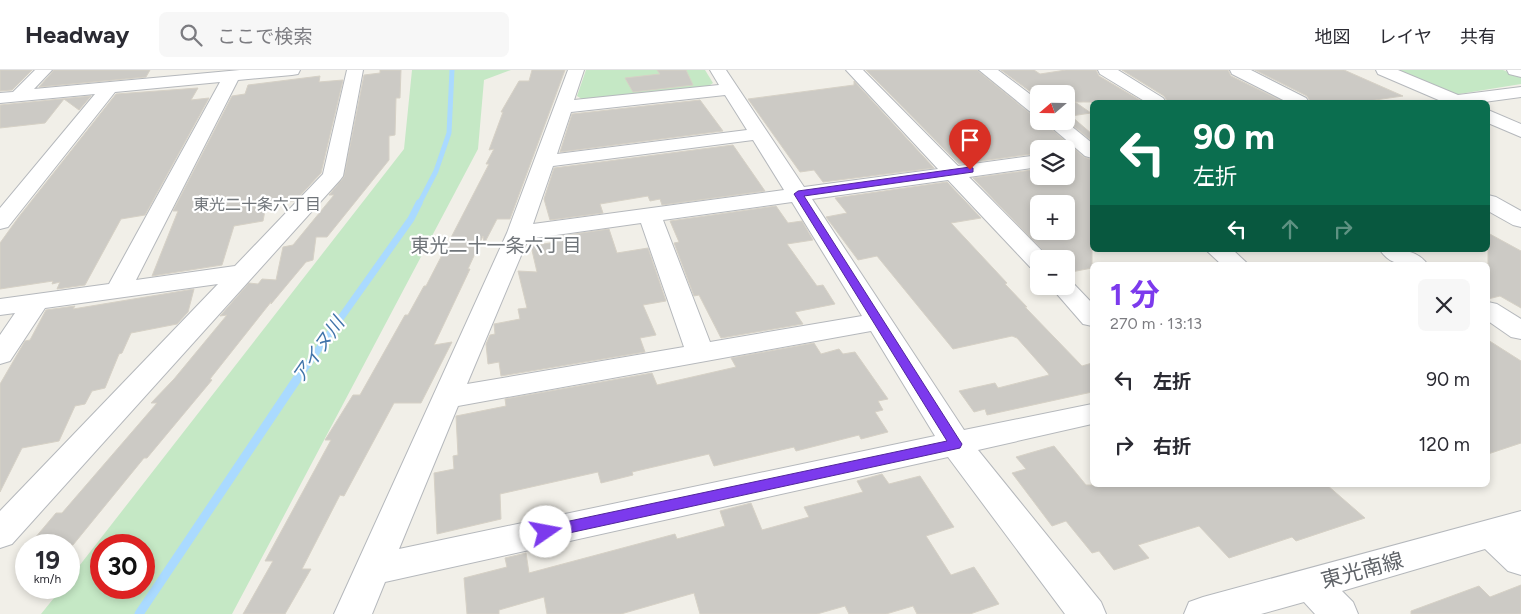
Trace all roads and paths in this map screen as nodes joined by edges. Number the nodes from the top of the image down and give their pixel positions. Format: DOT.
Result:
graph roads {
  1 [pos="44,70"];
  2 [pos="292,70"];
  3 [pos="354,70"];
  4 [pos="576,70"];
  5 [pos="854,70"];
  6 [pos="987,70"];
  7 [pos="1106,70"];
  8 [pos="1238,70"];
  9 [pos="1384,70"];
  10 [pos="1516,70"];
  11 [pos="1521,72"];
  12 [pos="173,76"];
  13 [pos="232,76"];
  14 [pos="724,79"];
  15 [pos="109,88"];
  16 [pos="1521,92"];
  17 [pos="18,96"];
  18 [pos="0,98"];
  19 [pos="1154,100"];
  20 [pos="1296,100"];
  21 [pos="1450,100"];
  22 [pos="1467,100"];
  23 [pos="1030,103"];
  24 [pos="563,107"];
  25 [pos="1490,117"];
  26 [pos="1064,130"];
  27 [pos="1521,131"];
  28 [pos="759,134"];
  29 [pos="1090,151"];
  30 [pos="1090,153"];
  31 [pos="1075,156"];
  32 [pos="546,161"];
  33 [pos="1030,162"];
  34 [pos="952,172"];
  35 [pos="798,194"];
  36 [pos="1490,203"];
  37 [pos="650,216"];
  38 [pos="1521,220"];
  39 [pos="0,222"];
  40 [pos="519,233"];
  41 [pos="1221,252"];
  42 [pos="1395,252"];
  43 [pos="1030,253"];
  44 [pos="1233,262"];
  45 [pos="1411,262"];
  46 [pos="241,274"];
  47 [pos="118,290"];
  48 [pos="1070,295"];
  49 [pos="36,302"];
  50 [pos="0,307"];
  51 [pos="1490,312"];
  52 [pos="1090,316"];
  53 [pos="880,320"];
  54 [pos="1507,328"];
  55 [pos="700,352"];
  56 [pos="0,355"];
  57 [pos="446,398"];
  58 [pos="1090,414"];
  59 [pos="956,444"];
  60 [pos="1506,530"];
  61 [pos="0,534"];
  62 [pos="1521,560"];
  63 [pos="371,570"];
  64 [pos="1312,583"];
  65 [pos="353,614"];
  66 [pos="1087,614"];
  67 [pos="1203,614"];
  68 [pos="1339,614"];
  1 -- 17 [label="street"];
  2 -- 13 [label="street"];
  3 -- 46 [label="street"];
  4 -- 24 [label="street"];
  5 -- 34 [label="street"];
  6 -- 23 [label="street"];
  7 -- 19 [label="street"];
  8 -- 20 [label="street"];
  9 -- 21 [label="street"];
  10 -- 11 [label="street"];
  12 -- 13 [label="street"];
  12 -- 15 [label="street"];
  13 -- 47 [label="street"];
  14 -- 24 [label="street"];
  14 -- 28 [label="street"];
  15 -- 17 [label="street"];
  15 -- 39 [label="street"];
  16 -- 22 [label="street"];
  17 -- 18 [label="street"];
  24 -- 32 [label="street"];
  25 -- 27 [label="street"];
  26 -- 29 [label="street"];
  28 -- 32 [label="street"];
  28 -- 35 [label="street"];
  30 -- 31 [label="street"];
  32 -- 40 [label="street"];
  33 -- 34 [label="street"];
  34 -- 35 [label="street"];
  34 -- 43 [label="street"];
  35 -- 37 [label="street"];
  35 -- 53 [label="street"];
  36 -- 38 [label="street"];
  37 -- 40 [label="street"];
  37 -- 55 [label="street"];
  40 -- 57 [label="street"];
  41 -- 44 [label="street"];
  42 -- 45 [label="street"];
  46 -- 47 [label="street"];
  46 -- 61 [label="street"];
  47 -- 49 [label="street"];
  48 -- 52 [label="street"];
  49 -- 50 [label="street"];
  49 -- 56 [label="street"];
  51 -- 54 [label="street"];
  53 -- 55 [label="street"];
  53 -- 59 [label="street"];
  55 -- 57 [label="street"];
  57 -- 63 [label="street"];
  58 -- 59 [label="street"];
  59 -- 63 [label="street"];
  59 -- 66 [label="street"];
  60 -- 62 [label="street"];
  60 -- 64 [label="street, 東光南線"];
  63 -- 65 [label="street"];
  64 -- 67 [label="street, 東光南線"];
  64 -- 68 [label="street"];
}
